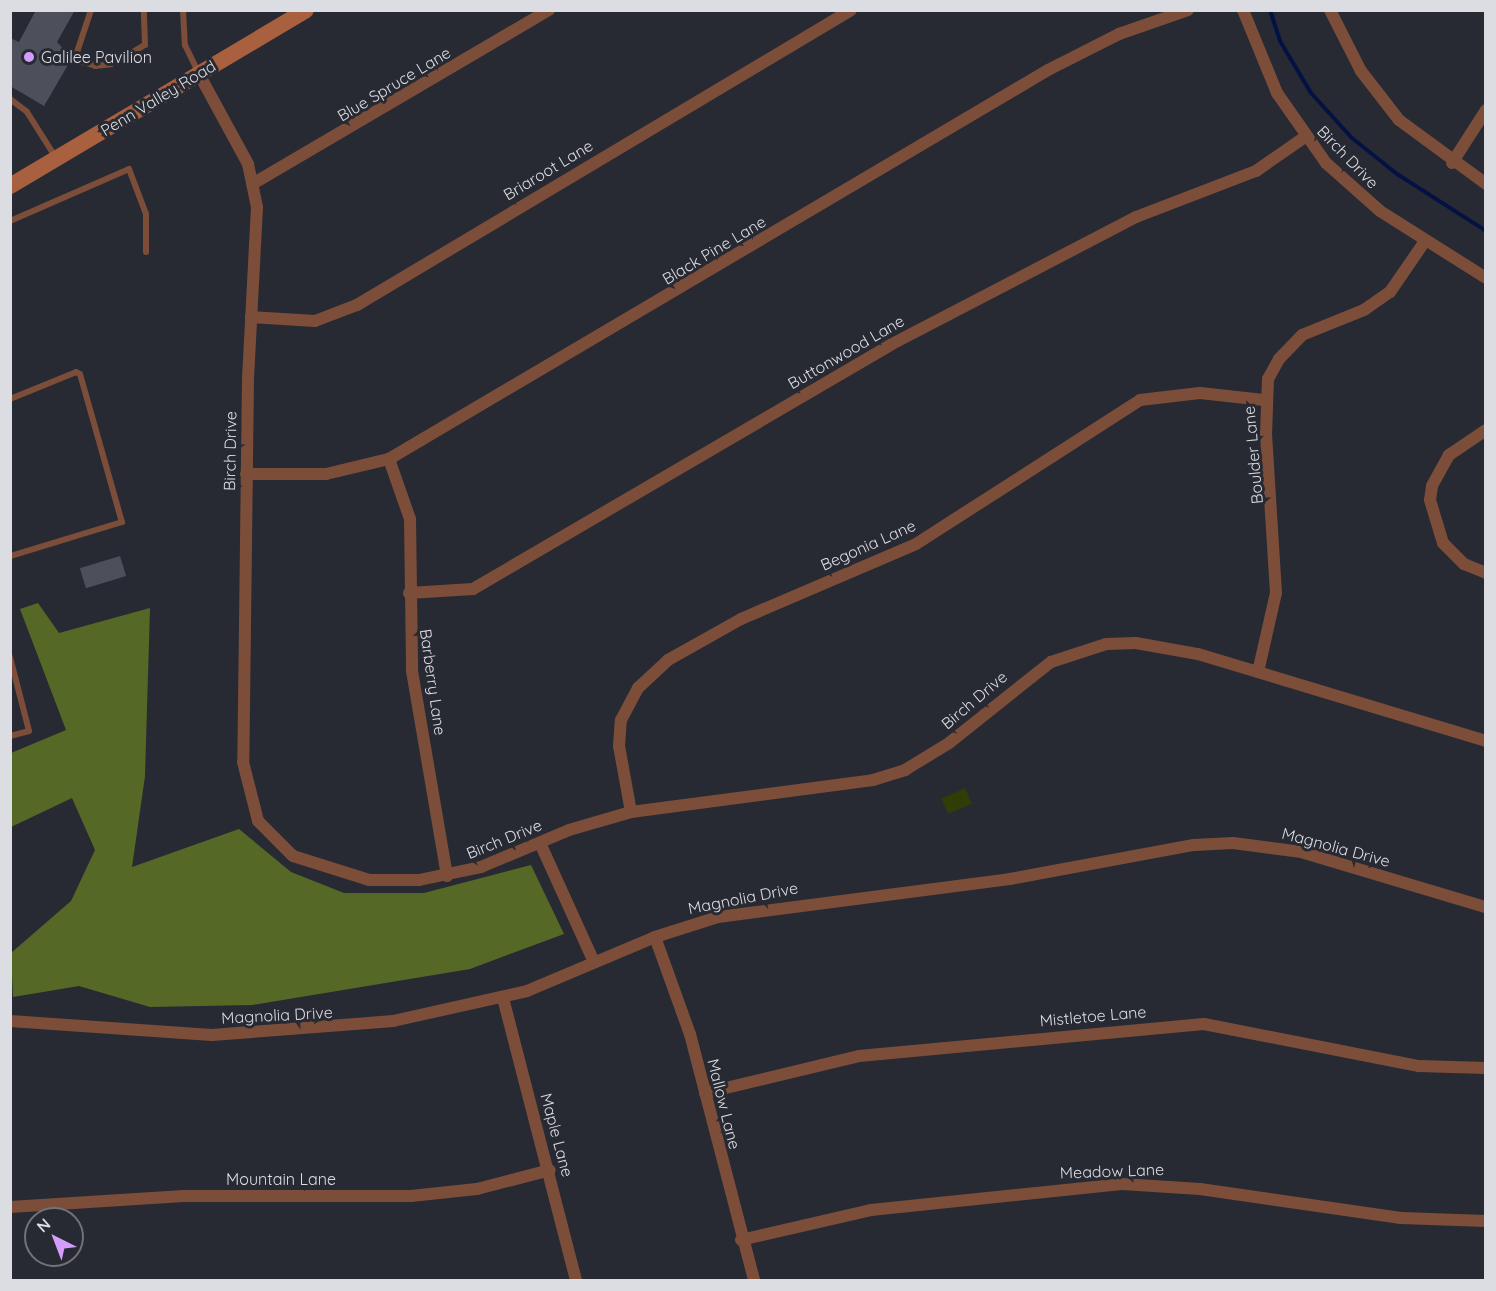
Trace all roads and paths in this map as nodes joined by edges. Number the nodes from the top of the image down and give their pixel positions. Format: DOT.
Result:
graph roads {
  1 [pos="91,10"];
  2 [pos="144,10"];
  3 [pos="183,10"];
  4 [pos="306,10"];
  5 [pos="549,10"];
  6 [pos="852,10"];
  7 [pos="1188,10"];
  8 [pos="1243,10"];
  9 [pos="1330,10"];
  10 [pos="199,74"];
  11 [pos="10,99"];
  12 [pos="1485,110"];
  13 [pos="1305,137"];
  14 [pos="56,159"];
  15 [pos="1452,163"];
  16 [pos="254,183"];
  17 [pos="1485,184"];
  18 [pos="10,186"];
  19 [pos="10,222"];
  20 [pos="1425,242"];
  21 [pos="146,252"];
  22 [pos="1485,278"];
  23 [pos="251,317"];
  24 [pos="10,399"];
  25 [pos="1264,400"];
  26 [pos="1485,430"];
  27 [pos="389,459"];
  28 [pos="246,474"];
  29 [pos="10,556"];
  30 [pos="1485,573"];
  31 [pos="409,593"];
  32 [pos="10,657"];
  33 [pos="1258,672"];
  34 [pos="10,736"];
  35 [pos="1485,741"];
  36 [pos="631,812"];
  37 [pos="540,843"];
  38 [pos="447,876"];
  39 [pos="1485,907"];
  40 [pos="655,937"];
  41 [pos="594,962"];
  42 [pos="503,999"];
  43 [pos="10,1021"];
  44 [pos="1485,1068"];
  45 [pos="705,1093"];
  46 [pos="550,1170"];
  47 [pos="10,1207"];
  48 [pos="1485,1221"];
  49 [pos="741,1240"];
  50 [pos="576,1281"];
  51 [pos="754,1281"];
  1 -- 2 [label="lane"];
  3 -- 10 [label="lane"];
  4 -- 10 [label="street, Penn Valley Road"];
  5 -- 16 [label="street, Blue Spruce Lane"];
  6 -- 23 [label="street, Briaroot Lane"];
  7 -- 27 [label="street, Black Pine Lane"];
  8 -- 13 [label="street, Birch Drive"];
  9 -- 15 [label="street"];
  10 -- 14 [label="street, Penn Valley Road"];
  10 -- 16 [label="street, Birch Drive"];
  11 -- 14 [label="lane"];
  12 -- 15 [label="street"];
  13 -- 20 [label="street, Birch Drive"];
  13 -- 31 [label="street, Buttonwood Lane"];
  14 -- 18 [label="street, Penn Valley Road"];
  15 -- 17 [label="street"];
  16 -- 23 [label="street, Birch Drive"];
  19 -- 21 [label="lane"];
  20 -- 22 [label="street, Birch Drive"];
  20 -- 25 [label="street, Boulder Lane"];
  23 -- 28 [label="street, Birch Drive"];
  24 -- 29 [label="lane"];
  25 -- 33 [label="street, Boulder Lane"];
  25 -- 36 [label="street, Begonia Lane"];
  26 -- 30 [label="street"];
  27 -- 28 [label="street, Black Pine Lane"];
  27 -- 31 [label="street, Barberry Lane"];
  28 -- 38 [label="street, Birch Drive"];
  31 -- 38 [label="street, Barberry Lane"];
  32 -- 34 [label="lane"];
  33 -- 35 [label="street, Birch Drive"];
  33 -- 36 [label="street, Birch Drive"];
  36 -- 37 [label="street, Birch Drive"];
  37 -- 38 [label="street, Birch Drive"];
  37 -- 41 [label="street"];
  39 -- 40 [label="street, Magnolia Drive"];
  40 -- 41 [label="street, Magnolia Drive"];
  40 -- 45 [label="street, Mallow Lane"];
  41 -- 42 [label="street, Magnolia Drive"];
  42 -- 43 [label="street, Magnolia Drive"];
  42 -- 46 [label="street, Maple Lane"];
  44 -- 45 [label="street, Mistletoe Lane"];
  45 -- 49 [label="street, Mallow Lane"];
  46 -- 47 [label="street, Mountain Lane"];
  46 -- 50 [label="street, Maple Lane"];
  48 -- 49 [label="street, Meadow Lane"];
  49 -- 51 [label="street, Mallow Lane"];
}
